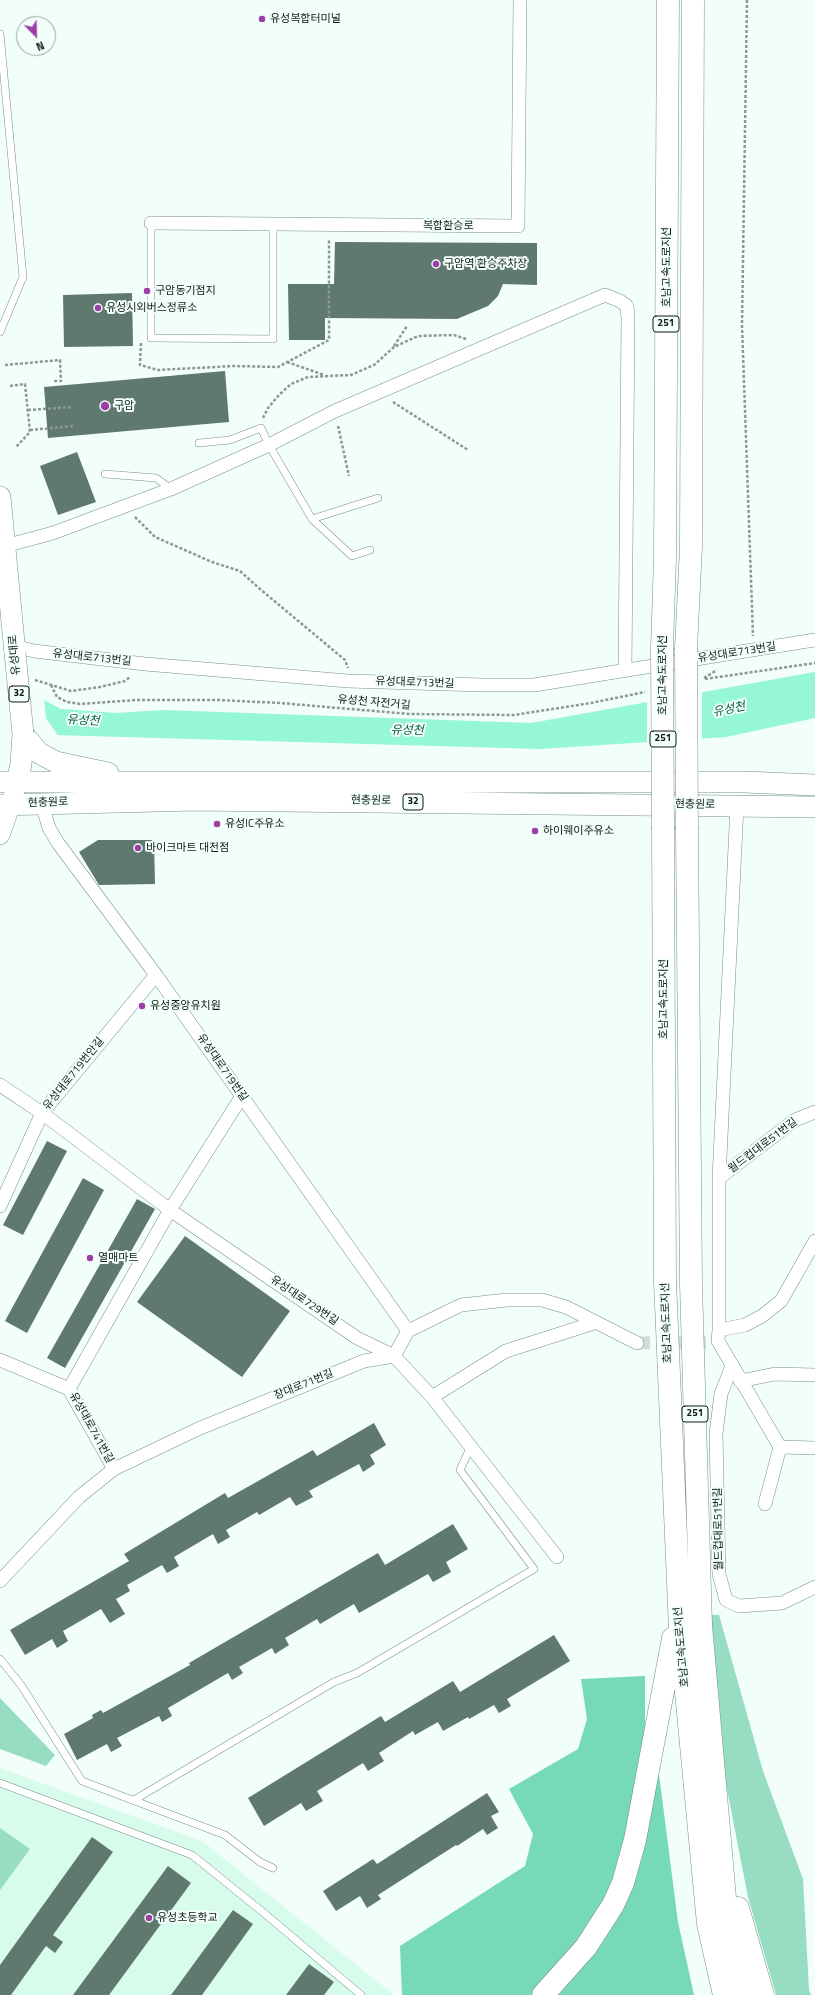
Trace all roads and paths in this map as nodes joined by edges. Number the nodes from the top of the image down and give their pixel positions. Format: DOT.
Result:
graph roads {
  1 [pos="520,0"];
  2 [pos="668,0"];
  3 [pos="693,0"];
  4 [pos="747,0"];
  5 [pos="0,34"];
  6 [pos="152,223"];
  7 [pos="273,224"];
  8 [pos="407,326"];
  9 [pos="0,332"];
  10 [pos="394,346"];
  11 [pos="482,348"];
  12 [pos="288,362"];
  13 [pos="6,365"];
  14 [pos="326,376"];
  15 [pos="53,381"];
  16 [pos="10,386"];
  17 [pos="379,393"];
  18 [pos="73,407"];
  19 [pos="28,410"];
  20 [pos="335,411"];
  21 [pos="263,419"];
  22 [pos="74,426"];
  23 [pos="30,430"];
  24 [pos="199,443"];
  25 [pos="269,445"];
  26 [pos="16,447"];
  27 [pos="468,450"];
  28 [pos="104,474"];
  29 [pos="349,476"];
  30 [pos="171,489"];
  31 [pos="0,496"];
  32 [pos="378,498"];
  33 [pos="126,506"];
  34 [pos="312,519"];
  35 [pos="5,546"];
  36 [pos="370,550"];
  37 [pos="815,640"];
  38 [pos="14,649"];
  39 [pos="754,650"];
  40 [pos="726,655"];
  41 [pos="815,663"];
  42 [pos="145,664"];
  43 [pos="625,670"];
  44 [pos="29,678"];
  45 [pos="348,681"];
  46 [pos="51,685"];
  47 [pos="649,691"];
  48 [pos="22,734"];
  49 [pos="8,782"];
  50 [pos="194,783"];
  51 [pos="815,785"];
  52 [pos="42,804"];
  53 [pos="6,805"];
  54 [pos="737,806"];
  55 [pos="815,807"];
  56 [pos="0,835"];
  57 [pos="156,975"];
  58 [pos="0,1085"];
  59 [pos="242,1096"];
  60 [pos="815,1112"];
  61 [pos="42,1113"];
  62 [pos="719,1178"];
  63 [pos="0,1206"];
  64 [pos="170,1210"];
  65 [pos="815,1241"];
  66 [pos="594,1322"];
  67 [pos="408,1330"];
  68 [pos="714,1338"];
  69 [pos="637,1343"];
  70 [pos="394,1356"];
  71 [pos="0,1360"];
  72 [pos="732,1366"];
  73 [pos="815,1375"];
  74 [pos="740,1381"];
  75 [pos="69,1389"];
  76 [pos="432,1397"];
  77 [pos="471,1446"];
  78 [pos="780,1447"];
  79 [pos="815,1448"];
  80 [pos="114,1469"];
  81 [pos="765,1504"];
  82 [pos="557,1557"];
  83 [pos="0,1581"];
  84 [pos="815,1587"];
  85 [pos="679,1606"];
  86 [pos="0,1659"];
  87 [pos="0,1783"];
  88 [pos="134,1800"];
  89 [pos="721,1848"];
  90 [pos="273,1868"];
  91 [pos="361,1995"];
  92 [pos="543,1995"];
  93 [pos="724,1995"];
  94 [pos="744,1995"];
  95 [pos="763,1995"];
  1 -- 7 [label="street, 복합환승로"];
  2 -- 85 [label="highway, 호남고속도로지선 / 251, bridge"];
  3 -- 89 [label="highway, 호남고속도로지선 / 251, bridge"];
  4 -- 39 [label="path"];
  5 -- 9 [label="lane"];
  6 -- 7 [label="street, 복합환승로"];
  6 -- 7 [label="lane"];
  8 -- 10 [label="path"];
  10 -- 11 [label="path"];
  10 -- 14 [label="path"];
  11 -- 17 [label="street"];
  11 -- 43 [label="street"];
  12 -- 14 [label="path"];
  13 -- 15 [label="path"];
  14 -- 21 [label="path"];
  16 -- 19 [label="path"];
  17 -- 20 [label="street"];
  17 -- 27 [label="path"];
  18 -- 19 [label="path"];
  19 -- 23 [label="path"];
  20 -- 25 [label="street"];
  20 -- 29 [label="path"];
  22 -- 23 [label="path"];
  23 -- 26 [label="path"];
  24 -- 25 [label="lane"];
  25 -- 30 [label="street"];
  25 -- 34 [label="lane"];
  28 -- 30 [label="lane"];
  30 -- 33 [label="street"];
  31 -- 35 [label="main road, 유성대로 / 32"];
  32 -- 34 [label="lane"];
  33 -- 35 [label="street"];
  33 -- 45 [label="path"];
  34 -- 36 [label="lane"];
  35 -- 38 [label="main road, 유성대로 / 32"];
  37 -- 39 [label="street, 유성대로713번길"];
  38 -- 42 [label="street, 유성대로713번길"];
  38 -- 48 [label="main road, 유성대로 / 32, bridge"];
  39 -- 40 [label="street, 유성대로713번길"];
  40 -- 41 [label="path"];
  40 -- 43 [label="street, 유성대로713번길"];
  42 -- 45 [label="street, 유성대로713번길"];
  42 -- 46 [label="path"];
  43 -- 45 [label="street, 유성대로713번길"];
  44 -- 46 [label="path"];
  46 -- 47 [label="path, 유성천 자전거길"];
  48 -- 49 [label="main road, 유성대로 / 32"];
  48 -- 50 [label="main road"];
  49 -- 50 [label="main road"];
  49 -- 53 [label="main road, 유성대로 / 32"];
  50 -- 51 [label="main road, 현충원로 / 32"];
  52 -- 53 [label="main road, 현충원로 / 32"];
  52 -- 54 [label="main road, 현충원로 / 32"];
  52 -- 57 [label="street, 유성대로719번길"];
  53 -- 56 [label="main road, 유성대로 / 32"];
  54 -- 55 [label="main road, 현충원로 / 32"];
  54 -- 62 [label="street"];
  57 -- 59 [label="street, 유성대로719번길"];
  57 -- 61 [label="street, 유성대로719번안길"];
  58 -- 61 [label="street, 유성대로729번길"];
  59 -- 64 [label="street"];
  59 -- 67 [label="street, 유성대로719번길"];
  60 -- 62 [label="street, 월드컵대로51번길"];
  61 -- 63 [label="street, 유성대로719번안길"];
  61 -- 64 [label="street, 유성대로729번길"];
  62 -- 68 [label="street, 월드컵대로51번길"];
  64 -- 70 [label="street, 유성대로729번길"];
  64 -- 75 [label="street"];
  65 -- 68 [label="street"];
  66 -- 67 [label="street"];
  66 -- 69 [label="street"];
  66 -- 76 [label="street"];
  67 -- 70 [label="street"];
  68 -- 72 [label="street, 월드컵대로51번길"];
  70 -- 76 [label="street, 유성대로729번길"];
  70 -- 80 [label="street, 장대로71번길"];
  71 -- 75 [label="street, 유성대로741번길"];
  72 -- 74 [label="street, 월드컵대로51번길"];
  72 -- 84 [label="street, 월드컵대로51번길"];
  73 -- 74 [label="street"];
  74 -- 78 [label="street, 월드컵대로51번길"];
  75 -- 80 [label="street, 유성대로741번길"];
  76 -- 77 [label="street, 유성대로729번길"];
  77 -- 82 [label="street, 유성대로729번길"];
  77 -- 88 [label="lane"];
  78 -- 79 [label="street"];
  78 -- 81 [label="street"];
  80 -- 83 [label="street, 장대로71번길"];
  85 -- 92 [label="highway"];
  85 -- 93 [label="highway, 호남고속도로지선 / 251"];
  86 -- 88 [label="lane"];
  87 -- 91 [label="lane"];
  88 -- 90 [label="lane"];
  89 -- 94 [label="highway, 호남고속도로지선 / 251"];
  89 -- 95 [label="highway"];
}
